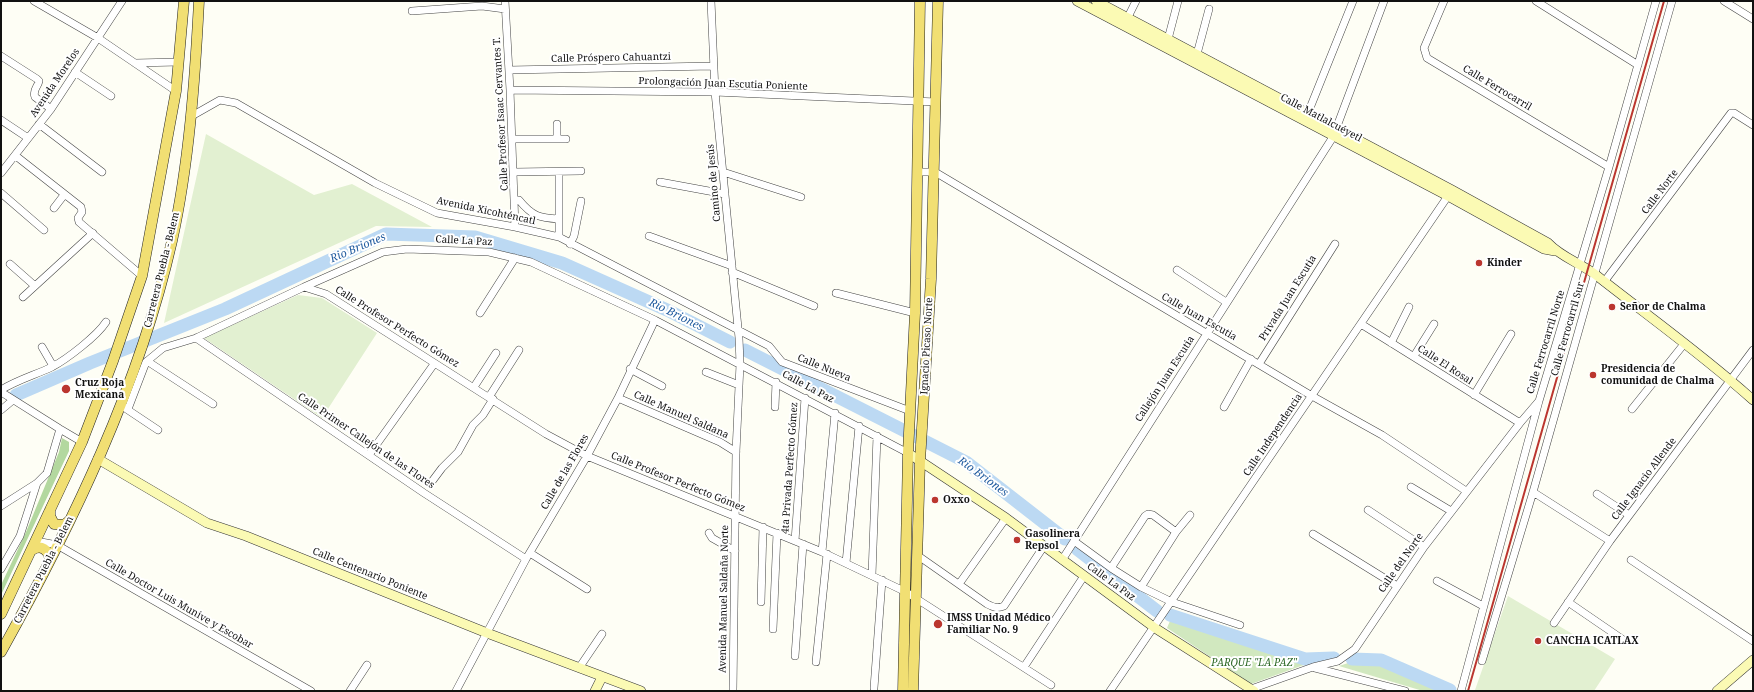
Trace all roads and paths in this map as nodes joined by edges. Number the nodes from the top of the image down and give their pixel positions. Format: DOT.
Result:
graph roads {
  1 [pos="34,1"];
  2 [pos="122,1"];
  3 [pos="184,1"];
  4 [pos="199,1"];
  5 [pos="505,1"];
  6 [pos="710,1"];
  7 [pos="920,1"];
  8 [pos="938,1"];
  9 [pos="1077,1"];
  10 [pos="1096,1"];
  11 [pos="1136,1"];
  12 [pos="1178,1"];
  13 [pos="1353,1"];
  14 [pos="1384,1"];
  15 [pos="1444,1"];
  16 [pos="1536,1"];
  17 [pos="1656,1"];
  18 [pos="1672,1"];
  19 [pos="1724,1"];
  20 [pos="505,9"];
  21 [pos="1209,9"];
  22 [pos="412,11"];
  23 [pos="1128,17"];
  24 [pos="1753,19"];
  25 [pos="98,38"];
  26 [pos="1169,39"];
  27 [pos="1165,48"];
  28 [pos="1197,54"];
  29 [pos="1,56"];
  30 [pos="178,62"];
  31 [pos="135,63"];
  32 [pos="1638,65"];
  33 [pos="713,66"];
  34 [pos="509,70"];
  35 [pos="75,72"];
  36 [pos="510,90"];
  37 [pos="176,91"];
  38 [pos="715,92"];
  39 [pos="112,96"];
  40 [pos="919,101"];
  41 [pos="936,102"];
  42 [pos="51,109"];
  43 [pos="1308,113"];
  44 [pos="190,117"];
  45 [pos="1,120"];
  46 [pos="39,124"];
  47 [pos="558,124"];
  48 [pos="1753,125"];
  49 [pos="1334,132"];
  50 [pos="28,138"];
  51 [pos="512,139"];
  52 [pos="557,139"];
  53 [pos="566,139"];
  54 [pos="16,156"];
  55 [pos="1609,167"];
  56 [pos="581,171"];
  57 [pos="102,172"];
  58 [pos="514,172"];
  59 [pos="559,172"];
  60 [pos="723,172"];
  61 [pos="918,172"];
  62 [pos="935,172"];
  63 [pos="1,173"];
  64 [pos="660,182"];
  65 [pos="1,193"];
  66 [pos="1450,193"];
  67 [pos="725,194"];
  68 [pos="64,195"];
  69 [pos="802,197"];
  70 [pos="515,200"];
  71 [pos="581,201"];
  72 [pos="54,208"];
  73 [pos="559,219"];
  74 [pos="515,227"];
  75 [pos="44,230"];
  76 [pos="93,233"];
  77 [pos="649,236"];
  78 [pos="559,238"];
  79 [pos="570,244"];
  80 [pos="1334,244"];
  81 [pos="515,258"];
  82 [pos="10,264"];
  83 [pos="1580,265"];
  84 [pos="732,269"];
  85 [pos="1177,270"];
  86 [pos="1594,274"];
  87 [pos="142,276"];
  88 [pos="1604,282"];
  89 [pos="35,286"];
  90 [pos="304,287"];
  91 [pos="836,293"];
  92 [pos="23,296"];
  93 [pos="1226,302"];
  94 [pos="814,306"];
  95 [pos="1409,307"];
  96 [pos="480,313"];
  97 [pos="915,313"];
  98 [pos="656,320"];
  99 [pos="106,322"];
  100 [pos="1361,324"];
  101 [pos="1434,324"];
  102 [pos="739,331"];
  103 [pos="1207,333"];
  104 [pos="1511,334"];
  105 [pos="196,338"];
  106 [pos="1391,344"];
  107 [pos="1684,344"];
  108 [pos="42,347"];
  109 [pos="519,350"];
  110 [pos="1753,350"];
  111 [pos="496,353"];
  112 [pos="1414,356"];
  113 [pos="142,358"];
  114 [pos="1251,359"];
  115 [pos="434,364"];
  116 [pos="740,364"];
  117 [pos="1259,364"];
  118 [pos="53,366"];
  119 [pos="630,369"];
  120 [pos="706,372"];
  121 [pos="1731,380"];
  122 [pos="776,382"];
  123 [pos="739,385"];
  124 [pos="662,386"];
  125 [pos="474,388"];
  126 [pos="1,391"];
  127 [pos="1474,395"];
  128 [pos="1312,396"];
  129 [pos="491,398"];
  130 [pos="618,398"];
  131 [pos="805,398"];
  132 [pos="13,400"];
  133 [pos="1753,400"];
  134 [pos="1539,401"];
  135 [pos="213,404"];
  136 [pos="124,407"];
  137 [pos="775,407"];
  138 [pos="1224,407"];
  139 [pos="1632,409"];
  140 [pos="1,410"];
  141 [pos="835,414"];
  142 [pos="910,416"];
  143 [pos="1520,422"];
  144 [pos="859,426"];
  145 [pos="60,430"];
  146 [pos="158,430"];
  147 [pos="877,436"];
  148 [pos="82,442"];
  149 [pos="736,452"];
  150 [pos="908,453"];
  151 [pos="369,455"];
  152 [pos="587,456"];
  153 [pos="98,459"];
  154 [pos="920,461"];
  155 [pos="433,480"];
  156 [pos="37,483"];
  157 [pos="1411,487"];
  158 [pos="1466,491"];
  159 [pos="1533,492"];
  160 [pos="1597,494"];
  161 [pos="3,502"];
  162 [pos="50,510"];
  163 [pos="1368,510"];
  164 [pos="1451,511"];
  165 [pos="1190,515"];
  166 [pos="1629,515"];
  167 [pos="735,516"];
  168 [pos="1006,518"];
  169 [pos="69,521"];
  170 [pos="764,528"];
  171 [pos="1176,532"];
  172 [pos="709,533"];
  173 [pos="777,533"];
  174 [pos="1314,534"];
  175 [pos="795,541"];
  176 [pos="1074,541"];
  177 [pos="1610,541"];
  178 [pos="803,544"];
  179 [pos="34,545"];
  180 [pos="57,545"];
  181 [pos="1044,546"];
  182 [pos="1424,547"];
  183 [pos="735,551"];
  184 [pos="530,552"];
  185 [pos="824,553"];
  186 [pos="917,554"];
  187 [pos="526,559"];
  188 [pos="50,560"];
  189 [pos="1062,560"];
  190 [pos="1631,560"];
  191 [pos="846,563"];
  192 [pos="1111,568"];
  193 [pos="1,569"];
  194 [pos="872,575"];
  195 [pos="1084,576"];
  196 [pos="882,580"];
  197 [pos="1437,581"];
  198 [pos="959,584"];
  199 [pos="1397,586"];
  200 [pos="1141,587"];
  201 [pos="587,590"];
  202 [pos="906,592"];
  203 [pos="916,598"];
  204 [pos="761,602"];
  205 [pos="1172,602"];
  206 [pos="1568,602"];
  207 [pos="1484,606"];
  208 [pos="1,614"];
  209 [pos="1554,623"];
  210 [pos="1240,625"];
  211 [pos="1155,628"];
  212 [pos="773,629"];
  213 [pos="487,632"];
  214 [pos="602,634"];
  215 [pos="1622,639"];
  216 [pos="1753,641"];
  217 [pos="2,653"];
  218 [pos="795,656"];
  219 [pos="1753,660"];
  220 [pos="1482,661"];
  221 [pos="816,662"];
  222 [pos="367,665"];
  223 [pos="1024,667"];
  224 [pos="1313,667"];
  225 [pos="578,668"];
  226 [pos="602,677"];
  227 [pos="1051,686"];
  228 [pos="874,688"];
  229 [pos="307,690"];
  230 [pos="1252,690"];
  231 [pos="350,691"];
  232 [pos="456,691"];
  233 [pos="595,691"];
  234 [pos="642,691"];
  235 [pos="733,691"];
  236 [pos="903,691"];
  237 [pos="912,691"];
  238 [pos="1110,691"];
  239 [pos="1405,691"];
  240 [pos="1461,691"];
  241 [pos="1718,691"];
  1 -- 25 [label="street"];
  2 -- 25 [label="street, Avenida Morelos"];
  3 -- 30 [label="main road, Carretera Puebla - Belem"];
  4 -- 44 [label="main road, Carretera Puebla - Belem"];
  5 -- 20 [label="street, Calle Profesor Isaac Cervantes T."];
  6 -- 33 [label="street, Camino de Jesús"];
  7 -- 40 [label="main road, Ignacio Picaso Norte"];
  8 -- 41 [label="main road, Ignacio Picaso Norte"];
  9 -- 27 [label="main road, Calle Matlalcuéyetl"];
  10 -- 23 [label="main road, Calle Matlalcuéyetl"];
  11 -- 23 [label="street"];
  12 -- 26 [label="street"];
  13 -- 43 [label="street"];
  14 -- 49 [label="street, Callejón Juan Escutia"];
  15 -- 55 [label="street, Calle Ferrocarril"];
  16 -- 32 [label="street"];
  17 -- 32 [label="street, Calle Ferrocarril Norte"];
  18 -- 86 [label="street, Calle Ferrocarril Sur"];
  19 -- 24 [label="street"];
  20 -- 22 [label="street"];
  20 -- 34 [label="street, Calle Profesor Isaac Cervantes T."];
  21 -- 28 [label="street"];
  23 -- 26 [label="main road, Calle Matlalcuéyetl"];
  25 -- 31 [label="street"];
  25 -- 35 [label="street, Avenida Morelos"];
  26 -- 27 [label="street"];
  26 -- 28 [label="main road, Calle Matlalcuéyetl"];
  27 -- 49 [label="main road, Calle Matlalcuéyetl"];
  28 -- 43 [label="main road, Calle Matlalcuéyetl"];
  29 -- 42 [label="street"];
  30 -- 31 [label="street"];
  30 -- 37 [label="main road, Carretera Puebla - Belem"];
  31 -- 37 [label="street"];
  32 -- 55 [label="street, Calle Ferrocarril Norte"];
  33 -- 34 [label="street, Calle Próspero Cahuantzi"];
  33 -- 38 [label="street, Camino de Jesús"];
  34 -- 36 [label="street, Calle Profesor Isaac Cervantes T."];
  35 -- 39 [label="street"];
  35 -- 42 [label="street, Avenida Morelos"];
  36 -- 38 [label="street, Prolongación Juan Escutia Poniente"];
  36 -- 51 [label="street, Calle Profesor Isaac Cervantes T."];
  37 -- 87 [label="main road, Carretera Puebla - Belem"];
  38 -- 40 [label="street, Prolongación Juan Escutia Poniente"];
  38 -- 60 [label="street, Camino de Jesús"];
  40 -- 41 [label="street, Prolongación Juan Escutia Poniente"];
  40 -- 61 [label="main road, Ignacio Picaso Norte"];
  41 -- 62 [label="main road, Ignacio Picaso Norte"];
  42 -- 46 [label="street, Avenida Morelos"];
  43 -- 49 [label="main road, Calle Matlalcuéyetl"];
  44 -- 74 [label="street, Avenida Xicohténcatl"];
  44 -- 113 [label="main road, Carretera Puebla - Belem"];
  45 -- 50 [label="street"];
  46 -- 50 [label="street, Avenida Morelos"];
  46 -- 57 [label="street"];
  47 -- 52 [label="street"];
  48 -- 88 [label="street, Calle Norte"];
  49 -- 66 [label="main road, Calle Matlalcuéyetl"];
  49 -- 93 [label="street, Callejón Juan Escutia"];
  50 -- 54 [label="street, Avenida Morelos"];
  51 -- 52 [label="street"];
  51 -- 58 [label="street, Calle Profesor Isaac Cervantes T."];
  52 -- 53 [label="street"];
  54 -- 63 [label="street, Avenida Morelos"];
  54 -- 68 [label="street"];
  55 -- 83 [label="street, Calle Ferrocarril Norte"];
  56 -- 59 [label="street"];
  58 -- 59 [label="street"];
  58 -- 70 [label="street, Calle Profesor Isaac Cervantes T."];
  59 -- 73 [label="street"];
  60 -- 67 [label="street, Camino de Jesús"];
  60 -- 69 [label="street"];
  61 -- 62 [label="street"];
  61 -- 97 [label="main road, Ignacio Picaso Norte"];
  62 -- 103 [label="street, Calle Juan Escutia"];
  62 -- 154 [label="main road, Ignacio Picaso Norte"];
  64 -- 67 [label="street"];
  65 -- 75 [label="street"];
  66 -- 83 [label="main road, Calle Matlalcuéyetl"];
  66 -- 100 [label="street, Calle Independencia"];
  67 -- 84 [label="street, Camino de Jesús"];
  68 -- 72 [label="street"];
  68 -- 76 [label="street"];
  70 -- 73 [label="street"];
  70 -- 74 [label="street, Calle Profesor Isaac Cervantes T."];
  71 -- 79 [label="street"];
  73 -- 78 [label="street"];
  74 -- 78 [label="street, Avenida Xicohténcatl"];
  76 -- 87 [label="street"];
  76 -- 89 [label="street"];
  77 -- 84 [label="street"];
  78 -- 79 [label="street, Avenida Xicohténcatl"];
  79 -- 102 [label="street, Avenida Xicohténcatl"];
  80 -- 117 [label="street, Privada Juan Escutia"];
  81 -- 90 [label="street, Calle La Paz"];
  81 -- 96 [label="street"];
  81 -- 98 [label="street, Calle La Paz"];
  82 -- 89 [label="street"];
  83 -- 86 [label="main road, Calle Matlalcuéyetl"];
  83 -- 134 [label="street, Calle Ferrocarril Norte"];
  84 -- 94 [label="street"];
  84 -- 102 [label="street, Camino de Jesús"];
  85 -- 93 [label="street"];
  86 -- 88 [label="main road, Calle Matlalcuéyetl"];
  86 -- 159 [label="street, Calle Ferrocarril Sur"];
  87 -- 148 [label="main road, Carretera Puebla - Belem"];
  88 -- 107 [label="main road, Calle Matlalcuéyetl"];
  89 -- 92 [label="street"];
  90 -- 105 [label="street, Calle La Paz"];
  90 -- 115 [label="street, Calle Profesor Perfecto Gómez"];
  91 -- 97 [label="street"];
  93 -- 103 [label="street, Callejón Juan Escutia"];
  95 -- 106 [label="street"];
  97 -- 142 [label="main road, Ignacio Picaso Norte"];
  98 -- 116 [label="street, Calle La Paz"];
  98 -- 119 [label="street, Calle de las Flores"];
  99 -- 118 [label="street"];
  100 -- 106 [label="street, Calle El Rosal"];
  100 -- 128 [label="street, Calle Independencia"];
  101 -- 112 [label="street"];
  102 -- 116 [label="street, Camino de Jesús"];
  102 -- 142 [label="street, Calle Nueva"];
  103 -- 114 [label="street, Calle Juan Escutia"];
  103 -- 176 [label="street, Callejón Juan Escutia"];
  104 -- 127 [label="street"];
  105 -- 113 [label="street, Calle La Paz"];
  105 -- 151 [label="street, Calle Primer Callejón de las Flores"];
  106 -- 112 [label="street, Calle El Rosal"];
  107 -- 121 [label="main road, Calle Matlalcuéyetl"];
  107 -- 139 [label="street"];
  108 -- 118 [label="street"];
  109 -- 129 [label="street"];
  110 -- 121 [label="street, Calle Ignacio Allende"];
  111 -- 125 [label="street"];
  112 -- 127 [label="street, Calle El Rosal"];
  113 -- 135 [label="street"];
  113 -- 136 [label="main road, Carretera Puebla - Belem"];
  114 -- 117 [label="street, Calle Juan Escutia"];
  114 -- 138 [label="street"];
  115 -- 125 [label="street, Calle Profesor Perfecto Gómez"];
  115 -- 151 [label="street"];
  116 -- 122 [label="street, Calle La Paz"];
  116 -- 123 [label="street, Avenida Manuel Saldaña Norte"];
  117 -- 128 [label="street, Calle Juan Escutia"];
  118 -- 126 [label="street"];
  119 -- 124 [label="street"];
  119 -- 130 [label="street, Calle de las Flores"];
  120 -- 123 [label="street"];
  121 -- 133 [label="main road, Calle Matlalcuéyetl"];
  121 -- 166 [label="street, Calle Ignacio Allende"];
  122 -- 131 [label="street, Calle La Paz"];
  122 -- 137 [label="street"];
  123 -- 149 [label="street, Avenida Manuel Saldaña Norte"];
  125 -- 129 [label="street, Calle Profesor Perfecto Gómez"];
  126 -- 132 [label="street"];
  127 -- 143 [label="street, Calle El Rosal"];
  128 -- 158 [label="street, Calle Juan Escutia"];
  128 -- 205 [label="street, Calle Independencia"];
  129 -- 152 [label="street, Calle Profesor Perfecto Gómez"];
  129 -- 155 [label="street"];
  130 -- 149 [label="street, Calle Manuel Saldana"];
  130 -- 152 [label="street, Calle de las Flores"];
  131 -- 141 [label="street, Calle La Paz"];
  131 -- 175 [label="street, 4ta Privada Perfecto Gómez"];
  132 -- 140 [label="street"];
  132 -- 145 [label="street"];
  134 -- 143 [label="street, Calle del Norte"];
  134 -- 207 [label="street, Calle Ferrocarril Norte"];
  136 -- 146 [label="street"];
  136 -- 153 [label="main road, Carretera Puebla - Belem"];
  141 -- 144 [label="street, Calle La Paz"];
  141 -- 185 [label="street"];
  142 -- 150 [label="main road, Ignacio Picaso Norte"];
  143 -- 158 [label="street, Calle del Norte"];
  144 -- 147 [label="street, Calle La Paz"];
  144 -- 191 [label="street"];
  145 -- 148 [label="street"];
  145 -- 156 [label="street"];
  147 -- 150 [label="street, Calle La Paz"];
  147 -- 194 [label="street"];
  148 -- 162 [label="main road, Carretera Puebla - Belem"];
  149 -- 167 [label="street, Avenida Manuel Saldaña Norte"];
  150 -- 154 [label="main road, Calle La Paz"];
  150 -- 202 [label="main road, Ignacio Picaso Norte"];
  151 -- 187 [label="street, Calle Primer Callejón de las Flores"];
  152 -- 167 [label="street, Calle Profesor Perfecto Gómez"];
  152 -- 184 [label="street, Calle de las Flores"];
  153 -- 169 [label="main road, Carretera Puebla - Belem"];
  153 -- 213 [label="main road, Calle Centenario Poniente"];
  154 -- 168 [label="main road, Calle La Paz"];
  154 -- 186 [label="main road, Ignacio Picaso Norte"];
  156 -- 161 [label="street"];
  156 -- 193 [label="street"];
  157 -- 164 [label="street"];
  158 -- 164 [label="street, Calle del Norte"];
  159 -- 177 [label="street"];
  159 -- 220 [label="street, Calle Ferrocarril Sur"];
  160 -- 166 [label="street"];
  162 -- 169 [label="main road"];
  162 -- 179 [label="main road, Carretera Puebla - Belem"];
  163 -- 182 [label="street"];
  164 -- 182 [label="street, Calle del Norte"];
  165 -- 171 [label="street"];
  166 -- 177 [label="street, Calle Ignacio Allende"];
  167 -- 170 [label="street, Calle Profesor Perfecto Gómez"];
  167 -- 183 [label="street, Avenida Manuel Saldaña Norte"];
  168 -- 181 [label="main road, Calle La Paz"];
  168 -- 198 [label="street"];
  169 -- 180 [label="main road, Carretera Puebla - Belem"];
  170 -- 173 [label="street, Calle Profesor Perfecto Gómez"];
  170 -- 204 [label="street"];
  171 -- 192 [label="street"];
  171 -- 200 [label="street"];
  172 -- 183 [label="street"];
  173 -- 175 [label="street, Calle Profesor Perfecto Gómez"];
  173 -- 212 [label="street"];
  174 -- 199 [label="street"];
  175 -- 178 [label="street, Calle Profesor Perfecto Gómez"];
  176 -- 189 [label="street, Callejón Juan Escutia"];
  176 -- 192 [label="street, Calle La Paz"];
  177 -- 206 [label="street, Calle Ignacio Allende"];
  178 -- 185 [label="street, Calle Profesor Perfecto Gómez"];
  178 -- 218 [label="street"];
  179 -- 180 [label="street, Calle Doctor Luis Munive y Escobar"];
  179 -- 188 [label="main road"];
  179 -- 208 [label="main road, Carretera Puebla - Belem"];
  180 -- 188 [label="main road, Carretera Puebla - Belem"];
  180 -- 229 [label="street, Calle Doctor Luis Munive y Escobar"];
  181 -- 189 [label="main road, Calle La Paz"];
  181 -- 198 [label="street"];
  182 -- 199 [label="street, Calle del Norte"];
  183 -- 235 [label="street, Avenida Manuel Saldaña Norte"];
  184 -- 187 [label="street, Calle de las Flores"];
  184 -- 201 [label="street"];
  185 -- 191 [label="street, Calle Profesor Perfecto Gómez"];
  185 -- 221 [label="street"];
  186 -- 198 [label="street"];
  186 -- 203 [label="main road, Ignacio Picaso Norte"];
  187 -- 213 [label="street, Calle de las Flores"];
  188 -- 217 [label="main road, Carretera Puebla - Belem"];
  189 -- 195 [label="main road, Calle La Paz"];
  190 -- 216 [label="street"];
  191 -- 194 [label="street, Calle Profesor Perfecto Gómez"];
  192 -- 200 [label="street, Calle La Paz"];
  194 -- 196 [label="street, Calle Profesor Perfecto Gómez"];
  195 -- 211 [label="main road, Calle La Paz"];
  195 -- 223 [label="street"];
  196 -- 202 [label="street, Calle Profesor Perfecto Gómez"];
  196 -- 228 [label="street"];
  197 -- 207 [label="street"];
  199 -- 224 [label="street, Calle del Norte"];
  200 -- 205 [label="street, Calle La Paz"];
  202 -- 203 [label="street, Calle Profesor Perfecto Gómez"];
  202 -- 236 [label="main road, Ignacio Picaso Norte"];
  203 -- 223 [label="street, Calle Profesor Perfecto Gómez"];
  203 -- 237 [label="main road, Ignacio Picaso Norte"];
  205 -- 210 [label="street, Calle La Paz"];
  205 -- 211 [label="street, Calle Independencia"];
  206 -- 209 [label="street, Calle Ignacio Allende"];
  206 -- 215 [label="street"];
  207 -- 240 [label="street, Calle Ferrocarril Norte"];
  211 -- 230 [label="main road, Calle La Paz"];
  211 -- 238 [label="street, Calle Independencia"];
  213 -- 225 [label="main road, Calle Centenario Poniente"];
  213 -- 232 [label="street, Calle de las Flores"];
  214 -- 225 [label="street"];
  219 -- 241 [label="main road"];
  222 -- 231 [label="street"];
  223 -- 227 [label="street, Calle Profesor Perfecto Gómez"];
  224 -- 230 [label="street, Calle del Norte"];
  224 -- 239 [label="street"];
  225 -- 226 [label="main road, Calle Centenario Poniente"];
  226 -- 233 [label="main road"];
  226 -- 234 [label="main road, Calle Centenario Poniente"];
}
